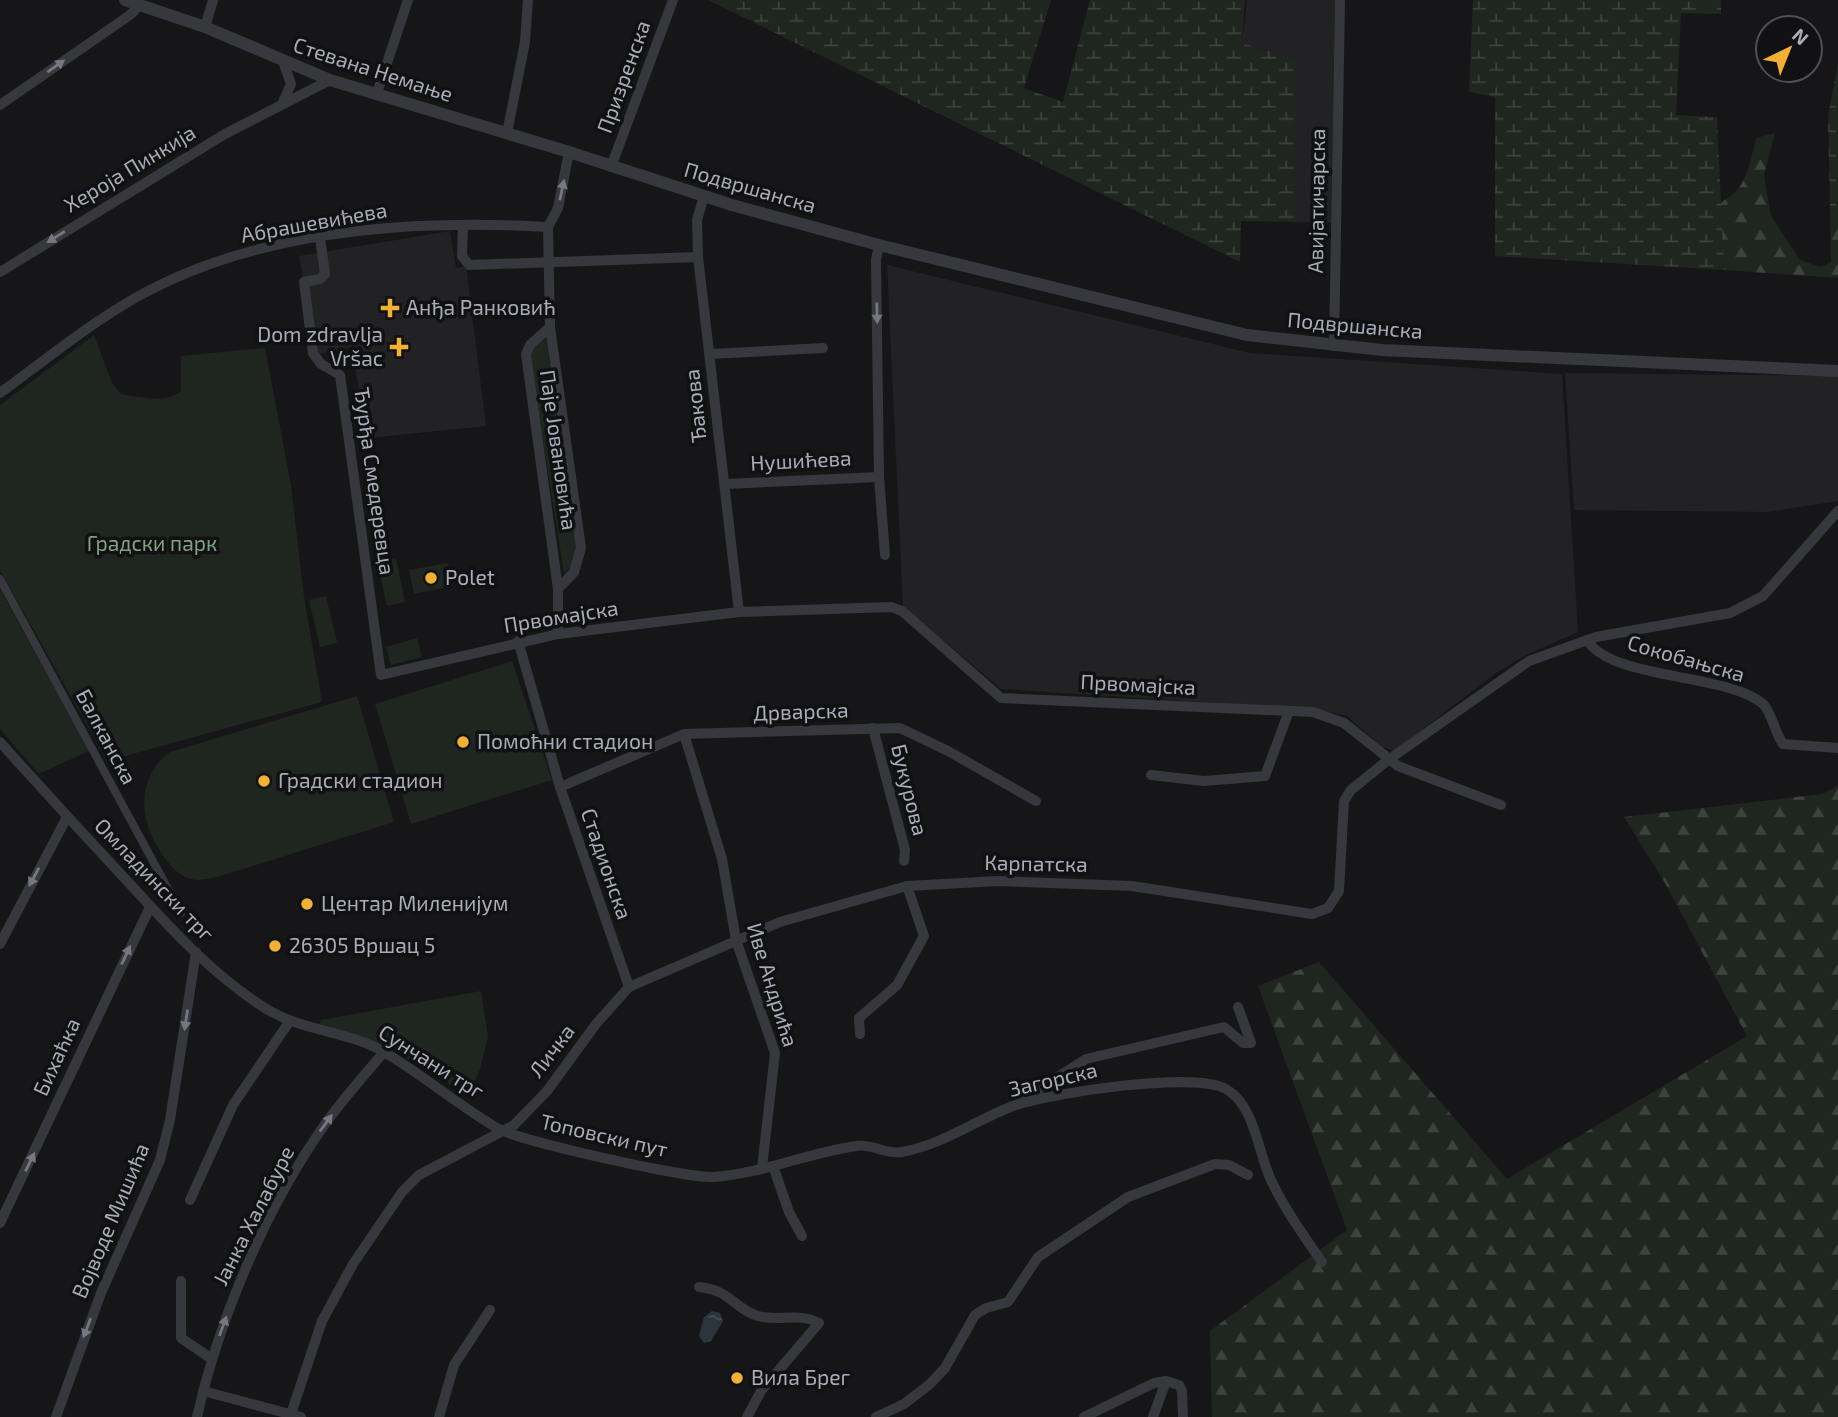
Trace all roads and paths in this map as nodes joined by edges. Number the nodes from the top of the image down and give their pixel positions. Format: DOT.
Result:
graph roads {
  1 [pos="125,0"];
  2 [pos="213,0"];
  3 [pos="408,0"];
  4 [pos="528,0"];
  5 [pos="673,0"];
  6 [pos="1340,0"];
  7 [pos="139,6"];
  8 [pos="205,27"];
  9 [pos="283,61"];
  10 [pos="330,80"];
  11 [pos="377,93"];
  12 [pos="283,102"];
  13 [pos="0,105"];
  14 [pos="507,133"];
  15 [pos="569,152"];
  16 [pos="611,167"];
  17 [pos="679,188"];
  18 [pos="704,196"];
  19 [pos="697,220"];
  20 [pos="463,226"];
  21 [pos="548,227"];
  22 [pos="320,237"];
  23 [pos="879,245"];
  24 [pos="698,257"];
  25 [pos="549,263"];
  26 [pos="0,272"];
  27 [pos="550,327"];
  28 [pos="1334,346"];
  29 [pos="823,348"];
  30 [pos="710,354"];
  31 [pos="1838,372"];
  32 [pos="1,390"];
  33 [pos="879,477"];
  34 [pos="724,484"];
  35 [pos="1838,511"];
  36 [pos="885,555"];
  37 [pos="0,579"];
  38 [pos="558,589"];
  39 [pos="739,612"];
  40 [pos="558,634"];
  41 [pos="1587,640"];
  42 [pos="518,641"];
  43 [pos="382,675"];
  44 [pos="1289,711"];
  45 [pos="873,728"];
  46 [pos="684,734"];
  47 [pos="0,742"];
  48 [pos="1838,747"];
  49 [pos="1388,760"];
  50 [pos="1151,775"];
  51 [pos="560,787"];
  52 [pos="1036,802"];
  53 [pos="1501,805"];
  54 [pos="66,817"];
  55 [pos="904,861"];
  56 [pos="907,886"];
  57 [pos="150,907"];
  58 [pos="181,913"];
  59 [pos="736,940"];
  60 [pos="0,944"];
  61 [pos="196,953"];
  62 [pos="629,987"];
  63 [pos="1238,1007"];
  64 [pos="293,1023"];
  65 [pos="860,1034"];
  66 [pos="384,1052"];
  67 [pos="1014,1106"];
  68 [pos="500,1131"];
  69 [pos="768,1167"];
  70 [pos="1248,1175"];
  71 [pos="700,1177"];
  72 [pos="190,1200"];
  73 [pos="0,1223"];
  74 [pos="802,1236"];
  75 [pos="1322,1262"];
  76 [pos="181,1281"];
  77 [pos="699,1287"];
  78 [pos="490,1310"];
  79 [pos="212,1359"];
  80 [pos="1167,1381"];
  81 [pos="203,1391"];
  82 [pos="294,1416"];
  83 [pos="56,1417"];
  84 [pos="197,1417"];
  85 [pos="439,1417"];
  86 [pos="747,1417"];
  87 [pos="876,1417"];
  88 [pos="1084,1417"];
  89 [pos="1153,1417"];
  90 [pos="1184,1417"];
  1 -- 7 [label="street, Стевана Немање"];
  2 -- 8 [label="street"];
  3 -- 11 [label="street"];
  4 -- 14 [label="street"];
  5 -- 16 [label="street, Призренска"];
  6 -- 28 [label="street, Авијатичарска"];
  7 -- 8 [label="street, Стевана Немање"];
  13 -- 7 [label="street, one-way"];
  8 -- 9 [label="street, Стевана Немање"];
  9 -- 10 [label="street, Стевана Немање"];
  9 -- 12 [label="street"];
  10 -- 11 [label="street, Стевана Немање"];
  10 -- 12 [label="street, Хероја Пинкија"];
  11 -- 14 [label="street, Стевана Немање"];
  12 -- 26 [label="street, Хероја Пинкија, one-way"];
  14 -- 15 [label="street, Стевана Немање"];
  15 -- 16 [label="street, Стевана Немање"];
  21 -- 15 [label="street, Паје Јовановића, one-way"];
  16 -- 17 [label="street, Подвршанска"];
  17 -- 18 [label="street, Подвршанска"];
  17 -- 19 [label="street"];
  18 -- 19 [label="street, Ђакова"];
  18 -- 23 [label="street, Подвршанска"];
  19 -- 24 [label="street, Ђакова"];
  20 -- 21 [label="street, Абрашевићева"];
  20 -- 22 [label="street, Абрашевићева"];
  20 -- 25 [label="street"];
  21 -- 25 [label="street, Паје Јовановића"];
  22 -- 32 [label="street, Абрашевићева"];
  22 -- 43 [label="street, Ђурђа Смедеревца"];
  23 -- 28 [label="street, Подвршанска"];
  23 -- 33 [label="street, one-way"];
  24 -- 25 [label="street"];
  24 -- 30 [label="street, Ђакова"];
  25 -- 27 [label="street, Паје Јовановића"];
  27 -- 38 [label="street, Паје Јовановића"];
  27 -- 38 [label="street, Паје Јовановића"];
  28 -- 31 [label="street, Подвршанска"];
  29 -- 30 [label="street"];
  30 -- 34 [label="street, Ђакова"];
  33 -- 34 [label="street, Нушићева"];
  33 -- 36 [label="street"];
  34 -- 39 [label="street, Ђакова"];
  35 -- 41 [label="street"];
  37 -- 58 [label="street, Балканска"];
  38 -- 40 [label="street, Паје Јовановића"];
  39 -- 40 [label="street, Првомајска"];
  39 -- 44 [label="street, Првомајска"];
  40 -- 42 [label="street, Првомајска"];
  41 -- 48 [label="street, Сокобањска"];
  41 -- 49 [label="street"];
  42 -- 43 [label="street, Првомајска"];
  42 -- 51 [label="street, Стадионска"];
  44 -- 49 [label="street, Првомајска"];
  44 -- 50 [label="street"];
  45 -- 46 [label="street, Дрварска"];
  45 -- 52 [label="street, Дрварска"];
  45 -- 55 [label="street, Букурова"];
  46 -- 51 [label="street, Дрварска"];
  46 -- 59 [label="street, Иве Андрића"];
  47 -- 54 [label="street, Омладински трг"];
  49 -- 53 [label="street, Првомајска"];
  49 -- 56 [label="street, Карпатска"];
  51 -- 62 [label="street, Стадионска"];
  54 -- 57 [label="street, Омладински трг"];
  54 -- 60 [label="street, one-way"];
  56 -- 59 [label="street, Карпатска"];
  56 -- 65 [label="street"];
  57 -- 61 [label="street, Омладински трг"];
  73 -- 57 [label="street, Бихаћка, one-way"];
  59 -- 62 [label="street"];
  59 -- 69 [label="street, Иве Андрића"];
  61 -- 64 [label="street, Омладински трг"];
  61 -- 83 [label="street, Војводе Мишића, one-way"];
  62 -- 68 [label="street, Личка"];
  63 -- 67 [label="street"];
  64 -- 66 [label="street, Сунчани трг"];
  64 -- 72 [label="street"];
  66 -- 68 [label="street, Сунчани трг"];
  79 -- 66 [label="street, Јанка Халабуре, one-way"];
  67 -- 69 [label="street, Загорска"];
  67 -- 75 [label="street, Загорска"];
  68 -- 71 [label="street, Топовски пут"];
  68 -- 82 [label="street, Личка"];
  69 -- 71 [label="street, Загорска"];
  69 -- 74 [label="street, Иве Андрића"];
  70 -- 87 [label="street"];
  76 -- 79 [label="street"];
  77 -- 86 [label="street"];
  78 -- 85 [label="street"];
  79 -- 81 [label="street, Јанка Халабуре"];
  80 -- 88 [label="street"];
  80 -- 89 [label="street"];
  80 -- 90 [label="street"];
  81 -- 82 [label="street"];
  81 -- 84 [label="street, Јанка Халабуре"];
}
